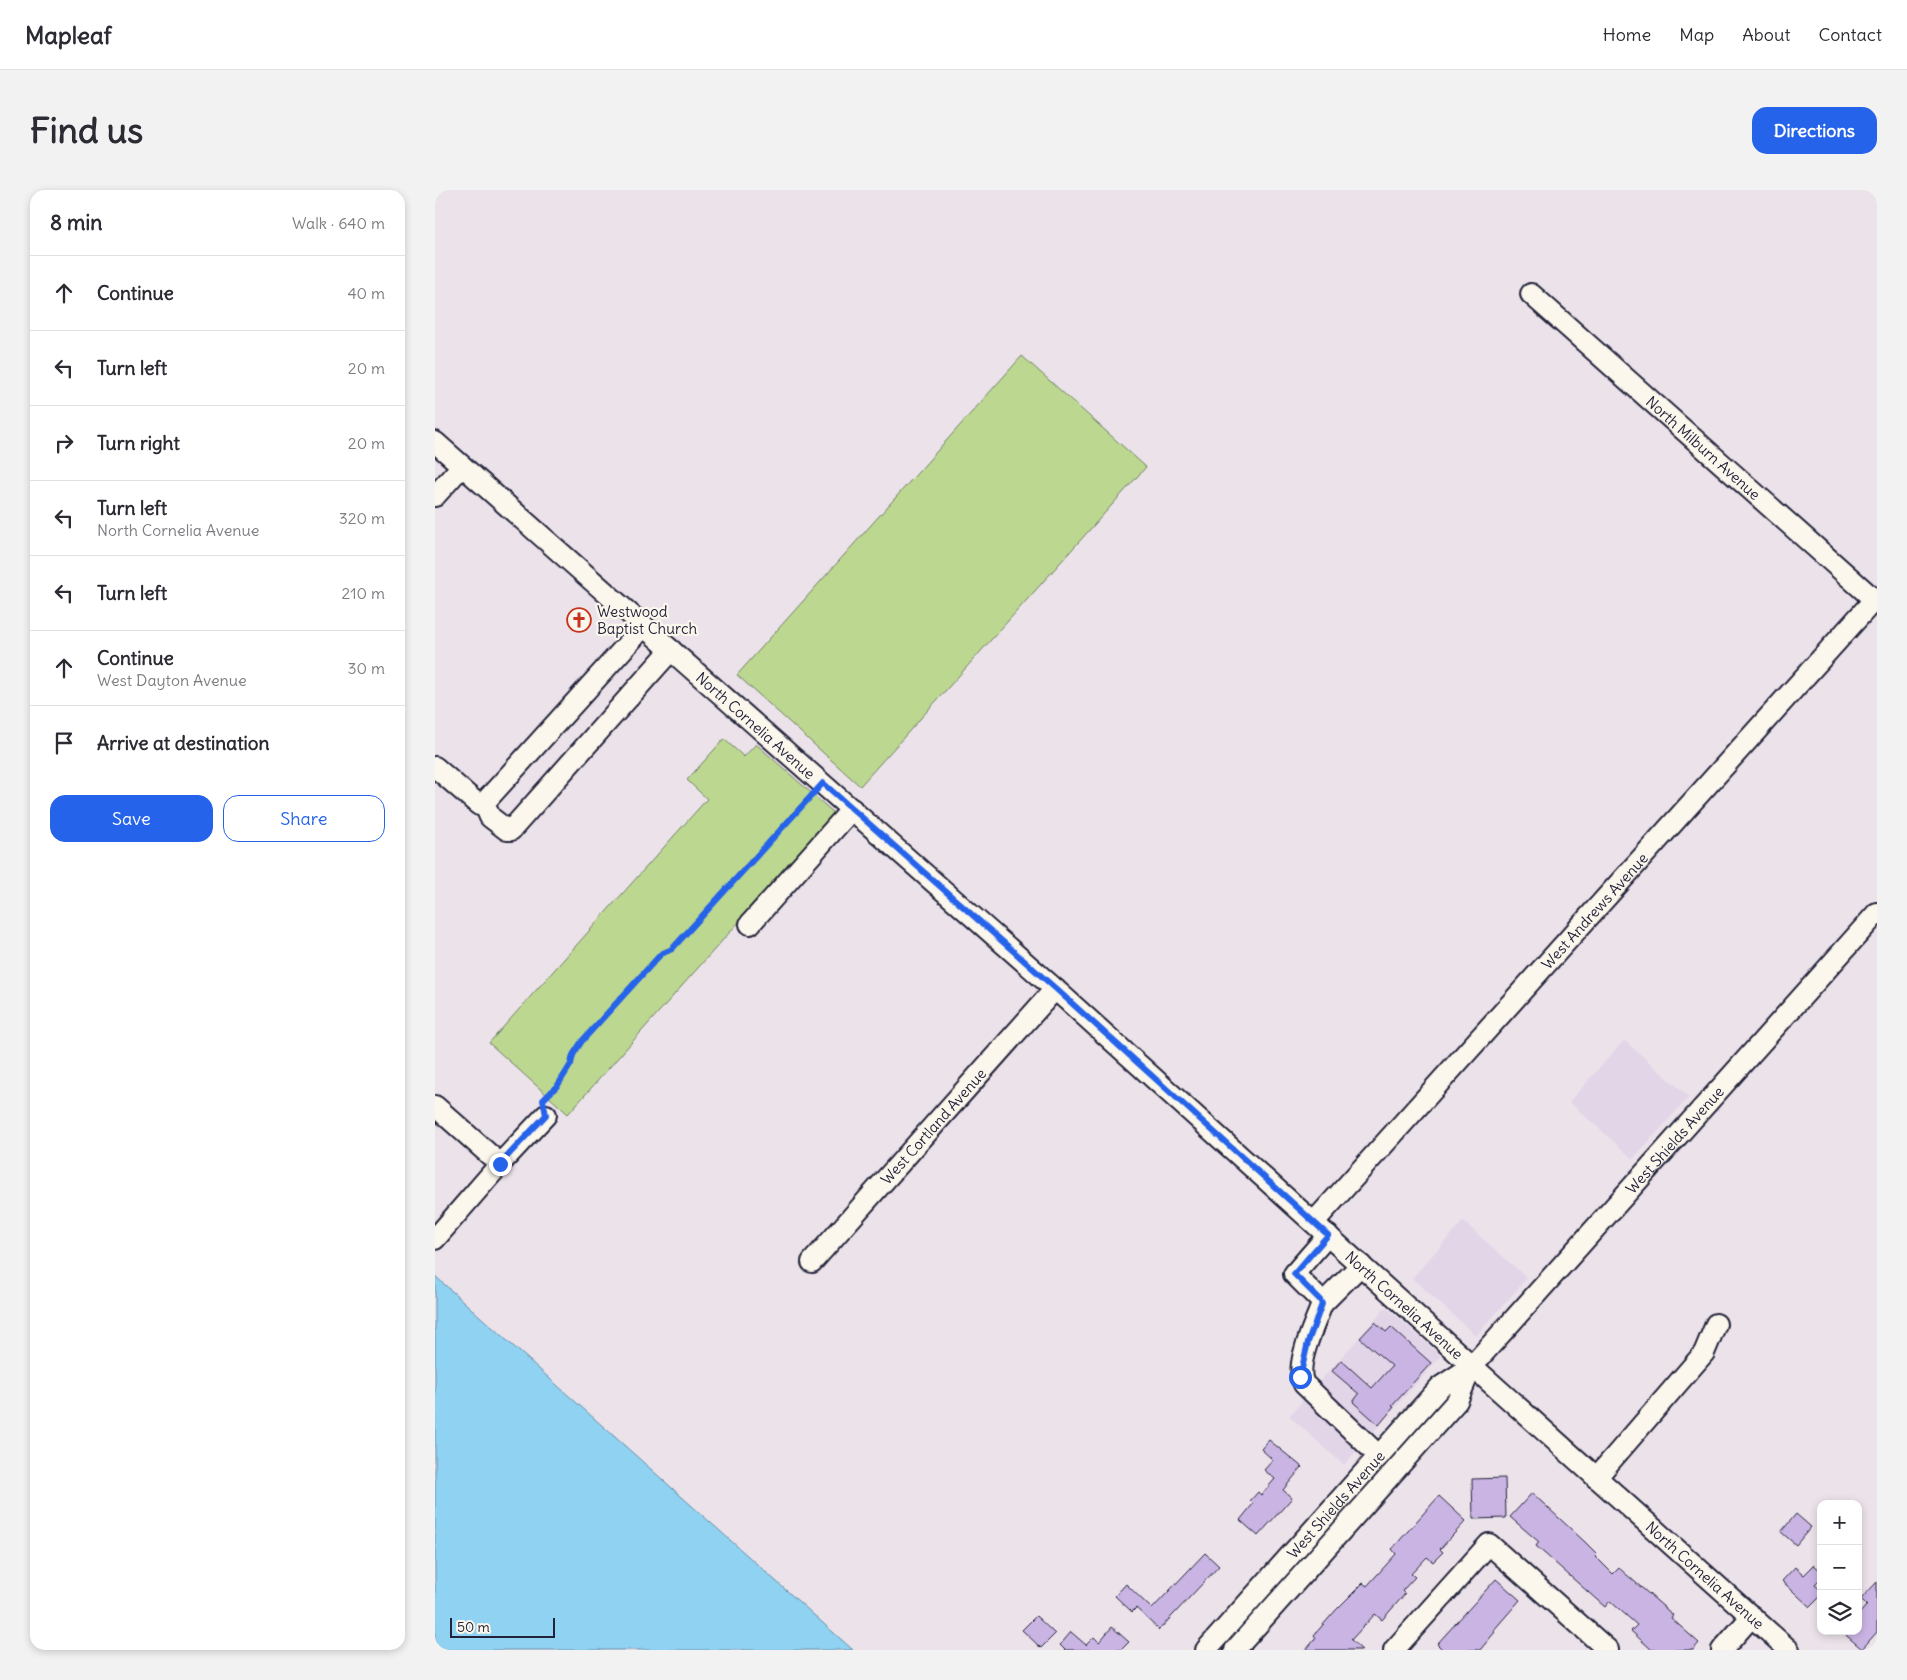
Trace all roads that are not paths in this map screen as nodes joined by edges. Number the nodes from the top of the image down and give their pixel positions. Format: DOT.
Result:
graph roads {
  1 [pos="1531,294"];
  2 [pos="435,442"];
  3 [pos="462,466"];
  4 [pos="435,496"];
  5 [pos="1876,601"];
  6 [pos="644,626"];
  7 [pos="671,650"];
  8 [pos="435,767"];
  9 [pos="484,803"];
  10 [pos="852,809"];
  11 [pos="1877,913"];
  12 [pos="749,924"];
  13 [pos="1055,988"];
  14 [pos="435,1106"];
  15 [pos="546,1115"];
  16 [pos="500,1164"];
  17 [pos="1313,1222"];
  18 [pos="1328,1235"];
  19 [pos="435,1239"];
  20 [pos="811,1262"];
  21 [pos="1361,1265"];
  22 [pos="1322,1304"];
  23 [pos="1716,1324"];
  24 [pos="1472,1366"];
  25 [pos="1379,1456"];
  26 [pos="1596,1478"];
  27 [pos="1752,1616"];
  28 [pos="1206,1650"];
  29 [pos="1235,1650"];
  30 [pos="1394,1650"];
  31 [pos="1608,1650"];
  32 [pos="1722,1650"];
  33 [pos="1789,1650"];
  1 -- 5 [label="street, North Milburn Avenue"];
  2 -- 3 [label="street, North Cornelia Avenue"];
  3 -- 4 [label="street"];
  3 -- 6 [label="street, North Cornelia Avenue"];
  5 -- 17 [label="street, West Andrews Avenue"];
  6 -- 7 [label="street, North Cornelia Avenue"];
  6 -- 9 [label="street"];
  7 -- 9 [label="street"];
  7 -- 10 [label="street, North Cornelia Avenue"];
  8 -- 9 [label="street"];
  10 -- 12 [label="street"];
  10 -- 13 [label="street, North Cornelia Avenue"];
  11 -- 24 [label="street, West Shields Avenue"];
  13 -- 17 [label="street, North Cornelia Avenue"];
  13 -- 20 [label="street, West Cortland Avenue"];
  14 -- 16 [label="street"];
  15 -- 16 [label="street"];
  16 -- 19 [label="street"];
  17 -- 18 [label="street, North Cornelia Avenue"];
  18 -- 21 [label="street, North Cornelia Avenue"];
  18 -- 22 [label="street"];
  21 -- 22 [label="street"];
  21 -- 24 [label="street, North Cornelia Avenue"];
  22 -- 25 [label="street"];
  23 -- 26 [label="street"];
  24 -- 25 [label="street, West Shields Avenue"];
  24 -- 26 [label="street, North Cornelia Avenue"];
  24 -- 29 [label="street, West Shields Avenue"];
  25 -- 28 [label="street, West Shields Avenue"];
  26 -- 27 [label="street, North Cornelia Avenue"];
  27 -- 32 [label="street"];
  27 -- 33 [label="street, North Cornelia Avenue"];
  30 -- 31 [label="street"];
}
